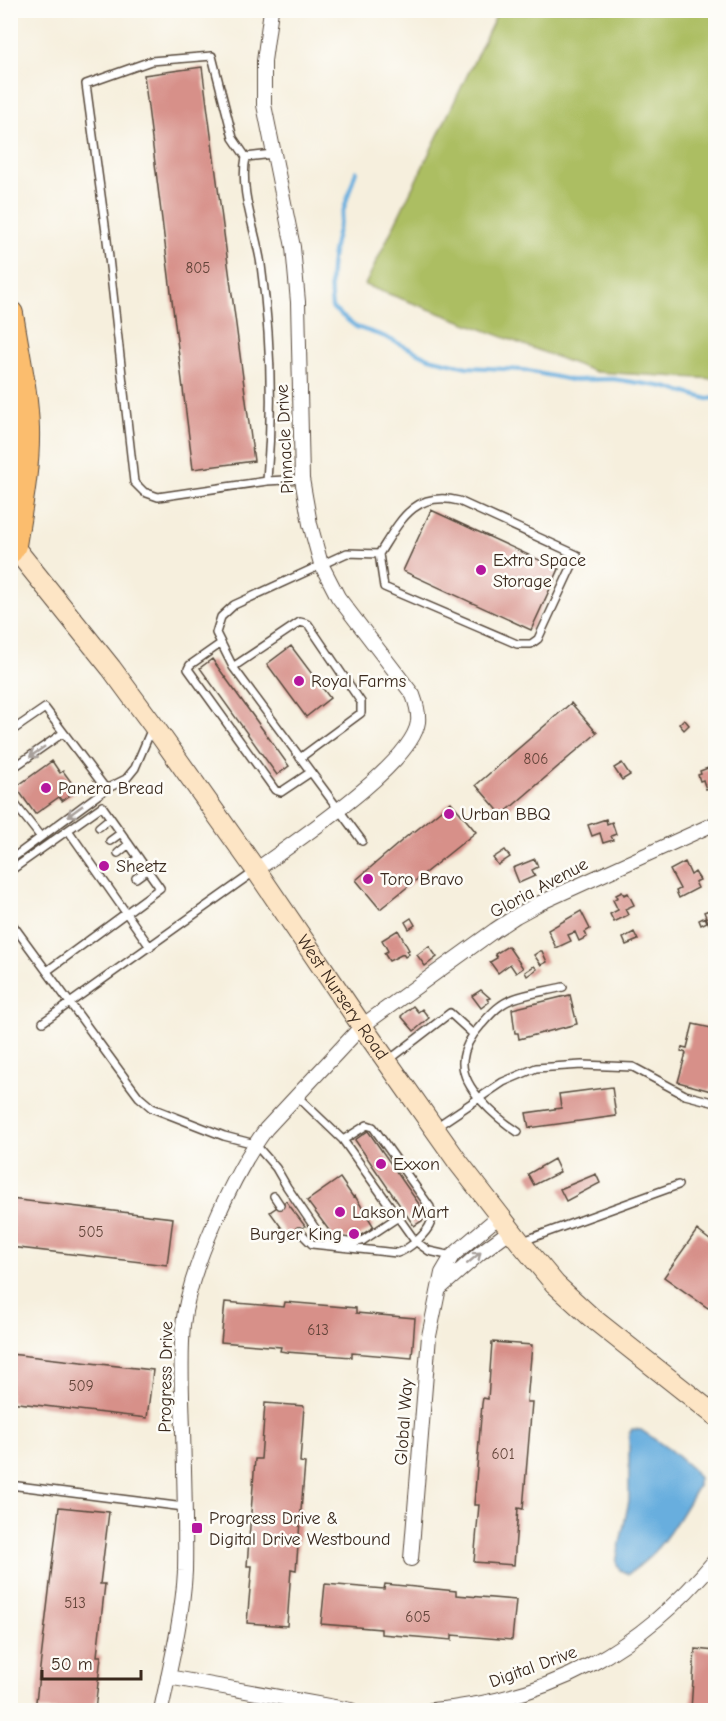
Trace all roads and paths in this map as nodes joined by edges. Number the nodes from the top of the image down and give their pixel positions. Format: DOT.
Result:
graph roads {
  1 [pos="271,10"];
  2 [pos="273,154"];
  3 [pos="246,157"];
  4 [pos="10,314"];
  5 [pos="302,478"];
  6 [pos="267,481"];
  7 [pos="11,546"];
  8 [pos="379,554"];
  9 [pos="321,564"];
  10 [pos="220,644"];
  11 [pos="233,667"];
  12 [pos="153,724"];
  13 [pos="10,732"];
  14 [pos="63,733"];
  15 [pos="300,758"];
  16 [pos="10,771"];
  17 [pos="311,772"];
  18 [pos="106,789"];
  19 [pos="10,798"];
  20 [pos="338,809"];
  21 [pos="111,818"];
  22 [pos="716,822"];
  23 [pos="99,827"];
  24 [pos="68,830"];
  25 [pos="121,833"];
  26 [pos="40,836"];
  27 [pos="85,838"];
  28 [pos="110,841"];
  29 [pos="362,841"];
  30 [pos="78,844"];
  31 [pos="129,844"];
  32 [pos="94,852"];
  33 [pos="118,853"];
  34 [pos="87,857"];
  35 [pos="139,858"];
  36 [pos="10,860"];
  37 [pos="102,864"];
  38 [pos="10,866"];
  39 [pos="128,866"];
  40 [pos="95,869"];
  41 [pos="147,870"];
  42 [pos="256,870"];
  43 [pos="112,877"];
  44 [pos="136,878"];
  45 [pos="105,882"];
  46 [pos="121,889"];
  47 [pos="113,894"];
  48 [pos="126,912"];
  49 [pos="10,921"];
  50 [pos="150,946"];
  51 [pos="47,971"];
  52 [pos="563,987"];
  53 [pos="70,1004"];
  54 [pos="43,1022"];
  55 [pos="362,1026"];
  56 [pos="474,1034"];
  57 [pos="387,1062"];
  58 [pos="297,1096"];
  59 [pos="479,1098"];
  60 [pos="716,1103"];
  61 [pos="434,1128"];
  62 [pos="518,1132"];
  63 [pos="342,1140"];
  64 [pos="255,1144"];
  65 [pos="678,1185"];
  66 [pos="274,1196"];
  67 [pos="280,1205"];
  68 [pos="398,1217"];
  69 [pos="510,1229"];
  70 [pos="299,1231"];
  71 [pos="415,1241"];
  72 [pos="452,1256"];
  73 [pos="439,1289"];
  74 [pos="716,1416"];
  75 [pos="10,1485"];
  76 [pos="184,1507"];
  77 [pos="411,1559"];
  78 [pos="716,1559"];
  79 [pos="168,1677"];
  80 [pos="161,1710"];
  81 [pos="346,1710"];
  82 [pos="432,1710"];
  1 -- 2 [label="street, Pinnacle Drive"];
  2 -- 3 [label="lane"];
  2 -- 5 [label="street, Pinnacle Drive"];
  3 -- 6 [label="lane"];
  3 -- 6 [label="lane"];
  4 -- 7 [label="highway"];
  5 -- 6 [label="lane"];
  5 -- 9 [label="street, Pinnacle Drive"];
  7 -- 12 [label="main road, West Nursery Road"];
  8 -- 8 [label="lane"];
  8 -- 9 [label="lane"];
  9 -- 10 [label="lane"];
  9 -- 20 [label="street, Pinnacle Drive"];
  10 -- 11 [label="lane"];
  10 -- 17 [label="lane"];
  11 -- 15 [label="lane"];
  11 -- 15 [label="lane"];
  12 -- 18 [label="lane"];
  12 -- 42 [label="main road, West Nursery Road"];
  13 -- 14 [label="lane"];
  14 -- 16 [label="lane, one-way"];
  14 -- 18 [label="lane"];
  15 -- 17 [label="lane"];
  17 -- 20 [label="lane"];
  18 -- 26 [label="lane, one-way"];
  19 -- 26 [label="lane"];
  20 -- 29 [label="lane"];
  20 -- 42 [label="street, Pinnacle Drive"];
  21 -- 23 [label="lane"];
  21 -- 24 [label="lane"];
  21 -- 25 [label="lane"];
  22 -- 55 [label="street, Gloria Avenue"];
  24 -- 30 [label="lane"];
  24 -- 38 [label="lane"];
  25 -- 28 [label="lane"];
  25 -- 31 [label="lane"];
  26 -- 36 [label="lane"];
  27 -- 30 [label="lane"];
  30 -- 34 [label="lane"];
  31 -- 33 [label="lane"];
  31 -- 35 [label="lane"];
  32 -- 34 [label="lane"];
  34 -- 40 [label="lane"];
  35 -- 39 [label="lane"];
  35 -- 41 [label="lane"];
  37 -- 40 [label="lane"];
  40 -- 45 [label="lane"];
  41 -- 44 [label="lane"];
  41 -- 48 [label="lane"];
  42 -- 50 [label="lane"];
  42 -- 55 [label="main road, West Nursery Road"];
  43 -- 45 [label="lane"];
  45 -- 47 [label="lane"];
  46 -- 47 [label="lane"];
  47 -- 48 [label="lane"];
  48 -- 50 [label="lane"];
  48 -- 51 [label="lane"];
  49 -- 51 [label="lane"];
  50 -- 53 [label="lane"];
  51 -- 53 [label="lane"];
  52 -- 56 [label="lane"];
  53 -- 54 [label="lane"];
  53 -- 64 [label="lane"];
  55 -- 57 [label="main road, West Nursery Road"];
  55 -- 58 [label="street, Progress Drive"];
  56 -- 57 [label="lane"];
  56 -- 59 [label="lane"];
  57 -- 61 [label="main road, West Nursery Road"];
  58 -- 63 [label="lane"];
  58 -- 64 [label="street, Progress Drive"];
  59 -- 60 [label="lane"];
  59 -- 61 [label="lane"];
  59 -- 62 [label="lane"];
  61 -- 69 [label="main road, West Nursery Road"];
  63 -- 68 [label="lane"];
  63 -- 71 [label="lane"];
  64 -- 68 [label="lane"];
  64 -- 76 [label="street, Progress Drive"];
  65 -- 69 [label="lane"];
  66 -- 67 [label="lane"];
  68 -- 71 [label="lane"];
  69 -- 72 [label="street, Global Way"];
  73 -- 69 [label="street, one-way"];
  69 -- 74 [label="main road, West Nursery Road"];
  70 -- 71 [label="lane"];
  71 -- 72 [label="lane"];
  72 -- 73 [label="street, Global Way"];
  73 -- 77 [label="street, Global Way"];
  75 -- 76 [label="lane"];
  76 -- 79 [label="street, Progress Drive"];
  78 -- 82 [label="street, Digital Drive"];
  79 -- 80 [label="street, Progress Drive"];
  79 -- 81 [label="street"];
}
